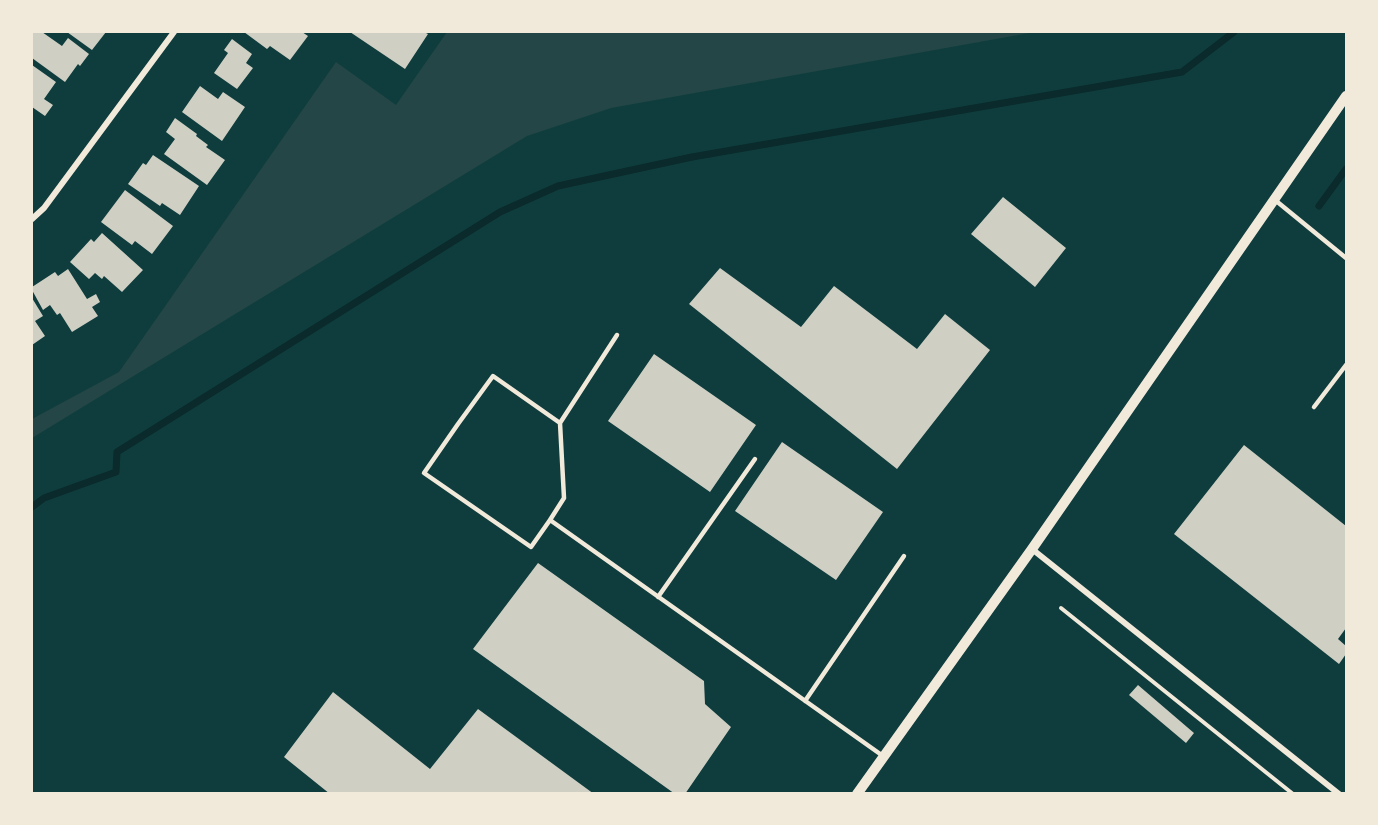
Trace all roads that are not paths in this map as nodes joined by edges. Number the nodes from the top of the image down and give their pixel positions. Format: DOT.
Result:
graph roads {
  1 [pos="174,32"];
  2 [pos="1347,96"];
  3 [pos="1275,200"];
  4 [pos="32,219"];
  5 [pos="1347,258"];
  6 [pos="617,335"];
  7 [pos="1347,365"];
  8 [pos="1314,407"];
  9 [pos="560,423"];
  10 [pos="755,459"];
  11 [pos="550,520"];
  12 [pos="1032,549"];
  13 [pos="904,556"];
  14 [pos="658,597"];
  15 [pos="805,701"];
  16 [pos="884,756"];
  17 [pos="857,794"];
  18 [pos="1339,794"];
  1 -- 4 [label="street"];
  2 -- 3 [label="street"];
  3 -- 5 [label="lane"];
  3 -- 12 [label="street"];
  6 -- 9 [label="lane"];
  7 -- 8 [label="lane"];
  9 -- 11 [label="lane"];
  9 -- 11 [label="lane"];
  10 -- 14 [label="lane"];
  11 -- 14 [label="lane"];
  12 -- 16 [label="street"];
  12 -- 18 [label="street"];
  13 -- 15 [label="lane"];
  14 -- 15 [label="lane"];
  15 -- 16 [label="lane"];
  16 -- 17 [label="street"];
}
